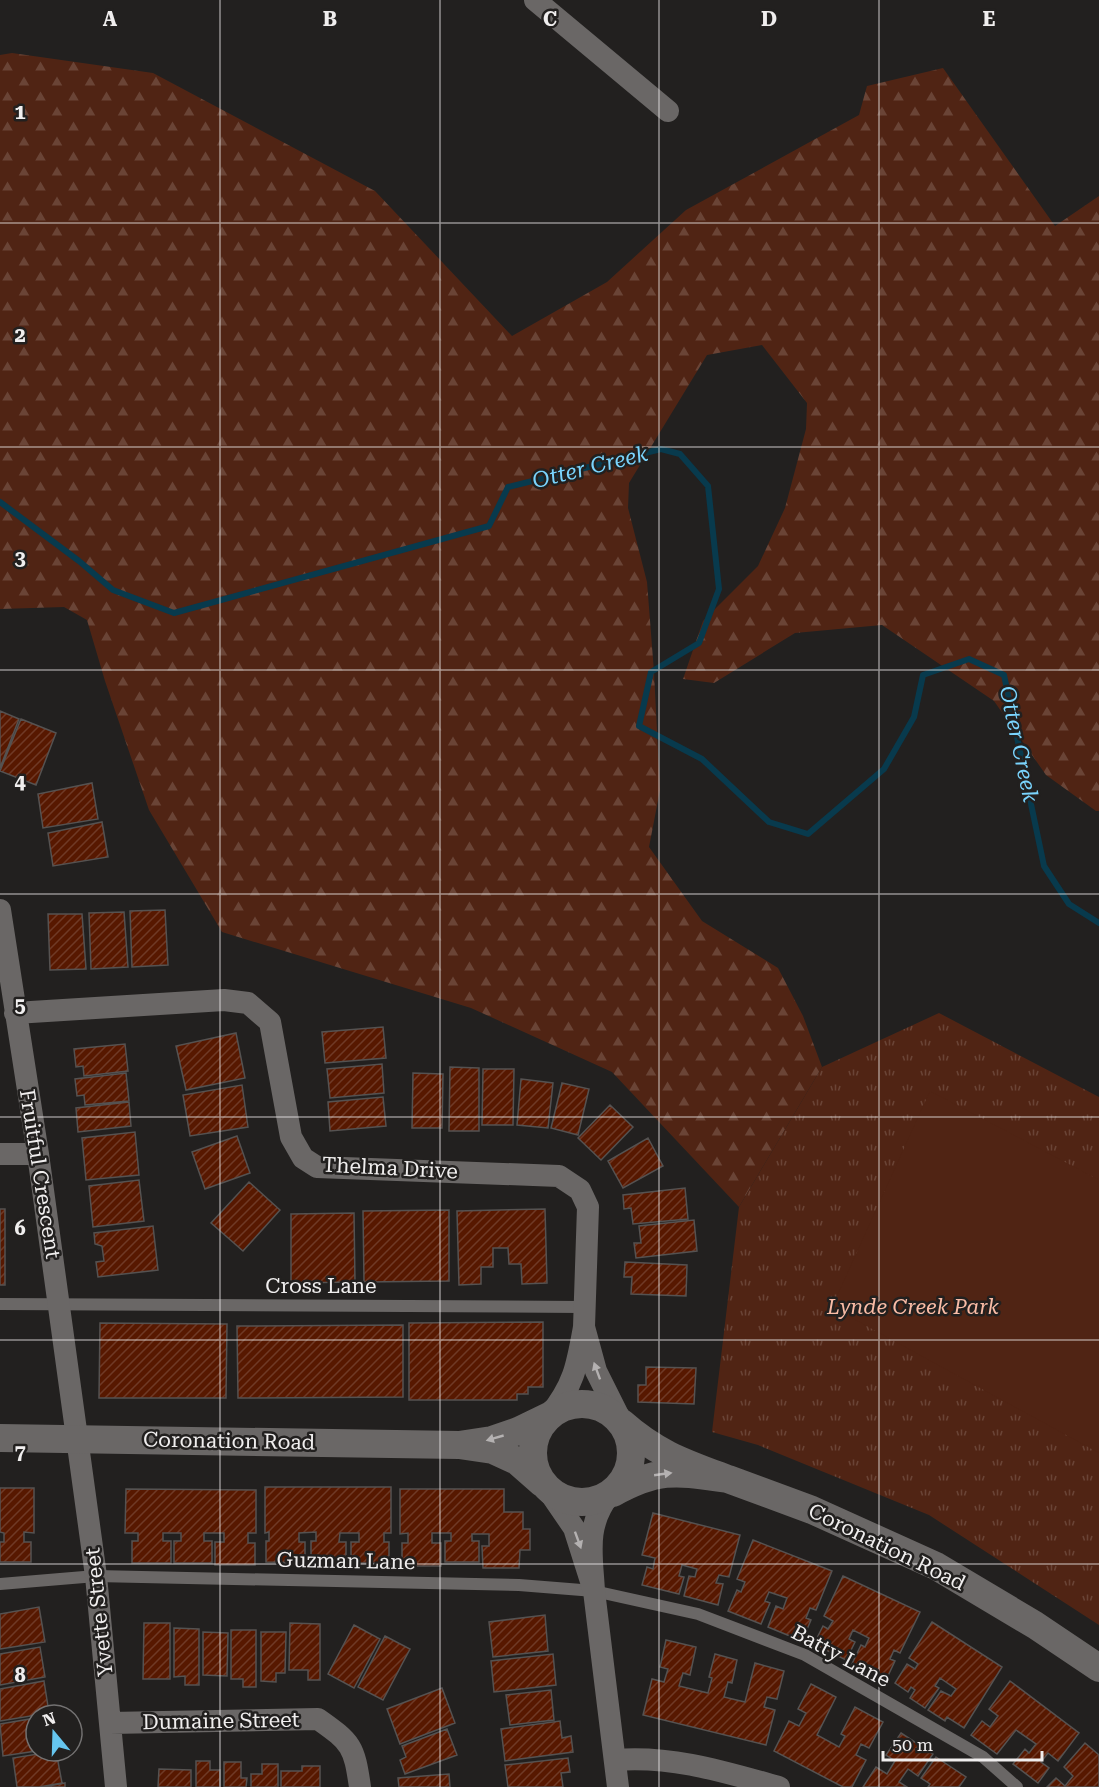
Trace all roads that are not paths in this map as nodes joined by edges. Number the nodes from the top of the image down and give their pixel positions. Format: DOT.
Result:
graph roads {
  1 [pos="535,0"];
  2 [pos="668,111"];
  3 [pos="0,910"];
  4 [pos="15,1013"];
  5 [pos="0,1154"];
  6 [pos="38,1154"];
  7 [pos="0,1304"];
  8 [pos="59,1304"];
  9 [pos="584,1317"];
  10 [pos="549,1416"];
  11 [pos="622,1423"];
  12 [pos="0,1438"];
  13 [pos="78,1438"];
  14 [pos="459,1445"];
  15 [pos="728,1479"];
  16 [pos="548,1490"];
  17 [pos="609,1495"];
  18 [pos="96,1576"];
  19 [pos="0,1584"];
  20 [pos="594,1591"];
  21 [pos="1099,1668"];
  22 [pos="110,1723"];
  23 [pos="615,1760"];
  24 [pos="117,1787"];
  25 [pos="360,1787"];
  26 [pos="618,1787"];
  27 [pos="779,1787"];
  28 [pos="1017,1787"];
  1 -- 2 [label="street"];
  3 -- 4 [label="street, Fruitful Crescent"];
  4 -- 6 [label="street, Fruitful Crescent"];
  4 -- 9 [label="street, Thelma Drive"];
  5 -- 6 [label="street"];
  6 -- 8 [label="street, Fruitful Crescent"];
  7 -- 8 [label="lane, Cross Lane"];
  8 -- 9 [label="lane, Cross Lane"];
  8 -- 13 [label="street, Fruitful Crescent"];
  9 -- 10 [label="street, Thelma Drive"];
  11 -- 9 [label="street, Thelma Drive, one-way"];
  10 -- 11 [label="street"];
  10 -- 14 [label="street, Coronation Road, one-way"];
  10 -- 16 [label="street"];
  11 -- 15 [label="street, Coronation Road"];
  11 -- 17 [label="street"];
  12 -- 13 [label="street, Coronation Road"];
  13 -- 14 [label="street, Coronation Road"];
  13 -- 18 [label="street, Yvette Street"];
  14 -- 16 [label="street, Coronation Road"];
  17 -- 15 [label="street, Coronation Road, one-way"];
  15 -- 21 [label="street, Coronation Road"];
  16 -- 17 [label="street"];
  16 -- 20 [label="street, one-way"];
  17 -- 20 [label="street"];
  18 -- 19 [label="lane, Guzman Lane"];
  18 -- 20 [label="lane, Guzman Lane"];
  18 -- 22 [label="street, Yvette Street"];
  20 -- 23 [label="street"];
  20 -- 28 [label="lane, Batty Lane"];
  22 -- 24 [label="street, Yvette Street"];
  22 -- 25 [label="street, Dumaine Street"];
  23 -- 26 [label="street"];
  23 -- 27 [label="street"];
}
